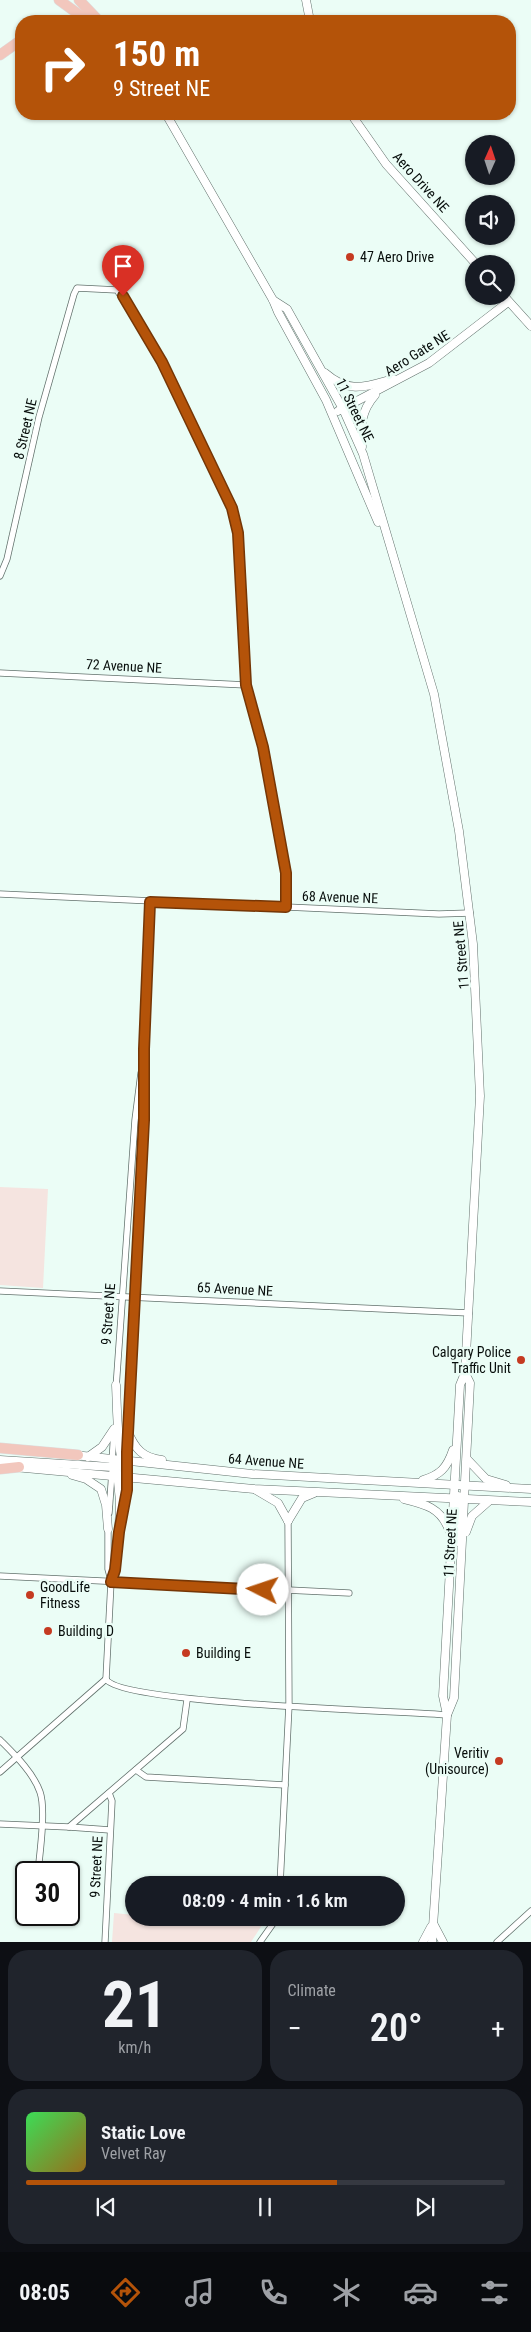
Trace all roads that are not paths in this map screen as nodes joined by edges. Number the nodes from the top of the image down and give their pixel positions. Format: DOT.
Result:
graph roads {
  1 [pos="59,0"];
  2 [pos="79,0"];
  3 [pos="306,0"];
  4 [pos="80,15"];
  5 [pos="93,15"];
  6 [pos="309,15"];
  7 [pos="15,44"];
  8 [pos="0,55"];
  9 [pos="169,120"];
  10 [pos="355,120"];
  11 [pos="468,255"];
  12 [pos="273,300"];
  13 [pos="499,305"];
  14 [pos="512,305"];
  15 [pos="531,326"];
  16 [pos="321,370"];
  17 [pos="411,373"];
  18 [pos="380,390"];
  19 [pos="342,409"];
  20 [pos="332,413"];
  21 [pos="363,454"];
  22 [pos="388,544"];
  23 [pos="0,576"];
  24 [pos="0,673"];
  25 [pos="246,685"];
  26 [pos="0,894"];
  27 [pos="150,902"];
  28 [pos="286,907"];
  29 [pos="470,913"];
  30 [pos="144,1049"];
  31 [pos="0,1291"];
  32 [pos="122,1296"];
  33 [pos="135,1297"];
  34 [pos="469,1313"];
  35 [pos="465,1373"];
  36 [pos="116,1386"];
  37 [pos="114,1428"];
  38 [pos="128,1432"];
  39 [pos="457,1436"];
  40 [pos="0,1448"];
  41 [pos="0,1452"];
  42 [pos="83,1456"];
  43 [pos="467,1459"];
  44 [pos="0,1460"];
  45 [pos="118,1466"];
  46 [pos="19,1467"];
  47 [pos="0,1468"];
  48 [pos="56,1469"];
  49 [pos="228,1471"];
  50 [pos="128,1477"];
  51 [pos="418,1482"];
  52 [pos="453,1485"];
  53 [pos="466,1486"];
  54 [pos="254,1489"];
  55 [pos="521,1489"];
  56 [pos="531,1489"];
  57 [pos="318,1492"];
  58 [pos="387,1496"];
  59 [pos="458,1499"];
  60 [pos="489,1501"];
  61 [pos="531,1502"];
  62 [pos="288,1521"];
  63 [pos="108,1529"];
  64 [pos="119,1532"];
  65 [pos="451,1533"];
  66 [pos="462,1544"];
  67 [pos="0,1576"];
  68 [pos="111,1582"];
  69 [pos="288,1591"];
  70 [pos="348,1593"];
  71 [pos="459,1611"];
  72 [pos="106,1679"];
  73 [pos="187,1700"];
  74 [pos="289,1705"];
  75 [pos="447,1715"];
  76 [pos="0,1740"];
  77 [pos="17,1758"];
  78 [pos="136,1770"];
  79 [pos="0,1772"];
  80 [pos="285,1785"];
  81 [pos="108,1793"];
  82 [pos="0,1824"];
  83 [pos="41,1826"];
  84 [pos="69,1828"];
  85 [pos="110,1830"];
  86 [pos="39,1861"];
  87 [pos="280,1876"];
  88 [pos="531,1911"];
  89 [pos="433,1923"];
  90 [pos="271,1926"];
  91 [pos="105,1942"];
  92 [pos="260,1942"];
  93 [pos="423,1942"];
  94 [pos="432,1942"];
  95 [pos="443,1942"];
  96 [pos="497,1942"];
  1 -- 4 [label="highway"];
  2 -- 5 [label="highway"];
  3 -- 6 [label="street"];
  7 -- 8 [label="highway"];
  9 -- 12 [label="street, 11 Street NE"];
  10 -- 11 [label="street, Aero Drive NE"];
  12 -- 16 [label="street, 11 Street NE"];
  12 -- 20 [label="street, 11 Street NE"];
  13 -- 17 [label="street, Aero Gate NE"];
  14 -- 15 [label="street"];
  16 -- 17 [label="street"];
  16 -- 19 [label="street, 11 Street NE"];
  17 -- 18 [label="street, Aero Gate NE"];
  18 -- 19 [label="street, Aero Gate NE"];
  18 -- 21 [label="street"];
  19 -- 20 [label="street, Aero Gate NE"];
  19 -- 21 [label="street, 11 Street NE"];
  20 -- 22 [label="street, 11 Street NE"];
  21 -- 22 [label="street, 11 Street NE"];
  22 -- 29 [label="street, 11 Street NE"];
  23 -- 25 [label="street, 8 Street NE"];
  24 -- 25 [label="street, 72 Avenue NE"];
  25 -- 28 [label="street"];
  26 -- 27 [label="street, 68 Avenue NE"];
  27 -- 28 [label="street, 68 Avenue NE"];
  27 -- 30 [label="street, 9 Street NE"];
  28 -- 29 [label="street, 68 Avenue NE"];
  29 -- 34 [label="street, 11 Street NE"];
  30 -- 32 [label="street, 9 Street NE"];
  30 -- 33 [label="street, 9 Street NE"];
  31 -- 32 [label="street, 65 Avenue NE"];
  32 -- 33 [label="street, 65 Avenue NE"];
  32 -- 36 [label="street, 9 Street NE"];
  33 -- 34 [label="street, 65 Avenue NE"];
  33 -- 38 [label="street, 9 Street NE"];
  34 -- 35 [label="street, 11 Street NE"];
  35 -- 39 [label="street, 11 Street NE"];
  35 -- 43 [label="street, 11 Street NE"];
  36 -- 37 [label="street, 9 Street NE"];
  36 -- 45 [label="street"];
  37 -- 42 [label="street"];
  37 -- 45 [label="street, 9 Street NE"];
  38 -- 45 [label="street, 9 Street NE"];
  38 -- 49 [label="street"];
  39 -- 51 [label="street"];
  39 -- 52 [label="street, 11 Street NE"];
  40 -- 42 [label="highway"];
  41 -- 42 [label="street, 64 Avenue NE"];
  42 -- 45 [label="street, 64 Avenue NE"];
  43 -- 53 [label="street, 11 Street NE"];
  43 -- 55 [label="street"];
  44 -- 45 [label="street"];
  45 -- 48 [label="street, 64 Avenue NE"];
  45 -- 49 [label="street, 64 Avenue NE"];
  45 -- 50 [label="street, 64 Avenue NE"];
  45 -- 50 [label="street, 9 Street NE"];
  45 -- 63 [label="street, 9 Street NE"];
  45 -- 64 [label="street"];
  46 -- 47 [label="highway"];
  46 -- 48 [label="street, 64 Avenue NE"];
  48 -- 63 [label="street"];
  49 -- 51 [label="street, 64 Avenue NE"];
  50 -- 54 [label="street, 64 Avenue NE"];
  50 -- 64 [label="street, 9 Street NE"];
  51 -- 52 [label="street, 64 Avenue NE"];
  52 -- 53 [label="street, 64 Avenue NE"];
  52 -- 59 [label="street"];
  53 -- 55 [label="street, 64 Avenue NE"];
  53 -- 59 [label="street, 11 Street NE"];
  54 -- 57 [label="street, 64 Avenue NE"];
  54 -- 62 [label="street"];
  55 -- 56 [label="street, 64 Avenue NE"];
  57 -- 58 [label="street, 64 Avenue NE"];
  57 -- 62 [label="street"];
  58 -- 59 [label="street, 64 Avenue NE"];
  58 -- 65 [label="street"];
  59 -- 60 [label="street, 64 Avenue NE"];
  59 -- 65 [label="street, 11 Street NE"];
  59 -- 66 [label="street, 11 Street NE"];
  59 -- 71 [label="street"];
  60 -- 61 [label="street, 64 Avenue NE"];
  60 -- 66 [label="street"];
  62 -- 69 [label="street"];
  63 -- 68 [label="street, 9 Street NE"];
  64 -- 68 [label="street, 9 Street NE"];
  65 -- 75 [label="street, 11 Street NE"];
  66 -- 71 [label="street, 11 Street NE"];
  67 -- 68 [label="street"];
  68 -- 69 [label="street"];
  68 -- 72 [label="street, 9 Street NE"];
  69 -- 70 [label="street"];
  69 -- 74 [label="street"];
  71 -- 75 [label="street, 11 Street NE"];
  72 -- 73 [label="street"];
  72 -- 77 [label="street"];
  73 -- 74 [label="street"];
  73 -- 78 [label="street"];
  74 -- 75 [label="street"];
  74 -- 80 [label="street"];
  75 -- 89 [label="street, 11 Street NE"];
  76 -- 77 [label="street"];
  77 -- 79 [label="street"];
  77 -- 83 [label="street"];
  78 -- 80 [label="street"];
  78 -- 81 [label="street"];
  80 -- 87 [label="street"];
  81 -- 84 [label="street"];
  81 -- 85 [label="street, 9 Street NE"];
  82 -- 83 [label="street"];
  83 -- 84 [label="street"];
  83 -- 86 [label="street"];
  84 -- 85 [label="street"];
  85 -- 91 [label="street, 9 Street NE"];
  88 -- 96 [label="street"];
  89 -- 93 [label="street"];
  89 -- 94 [label="street, 11 Street NE"];
  89 -- 95 [label="street"];
  90 -- 92 [label="street"];
}
